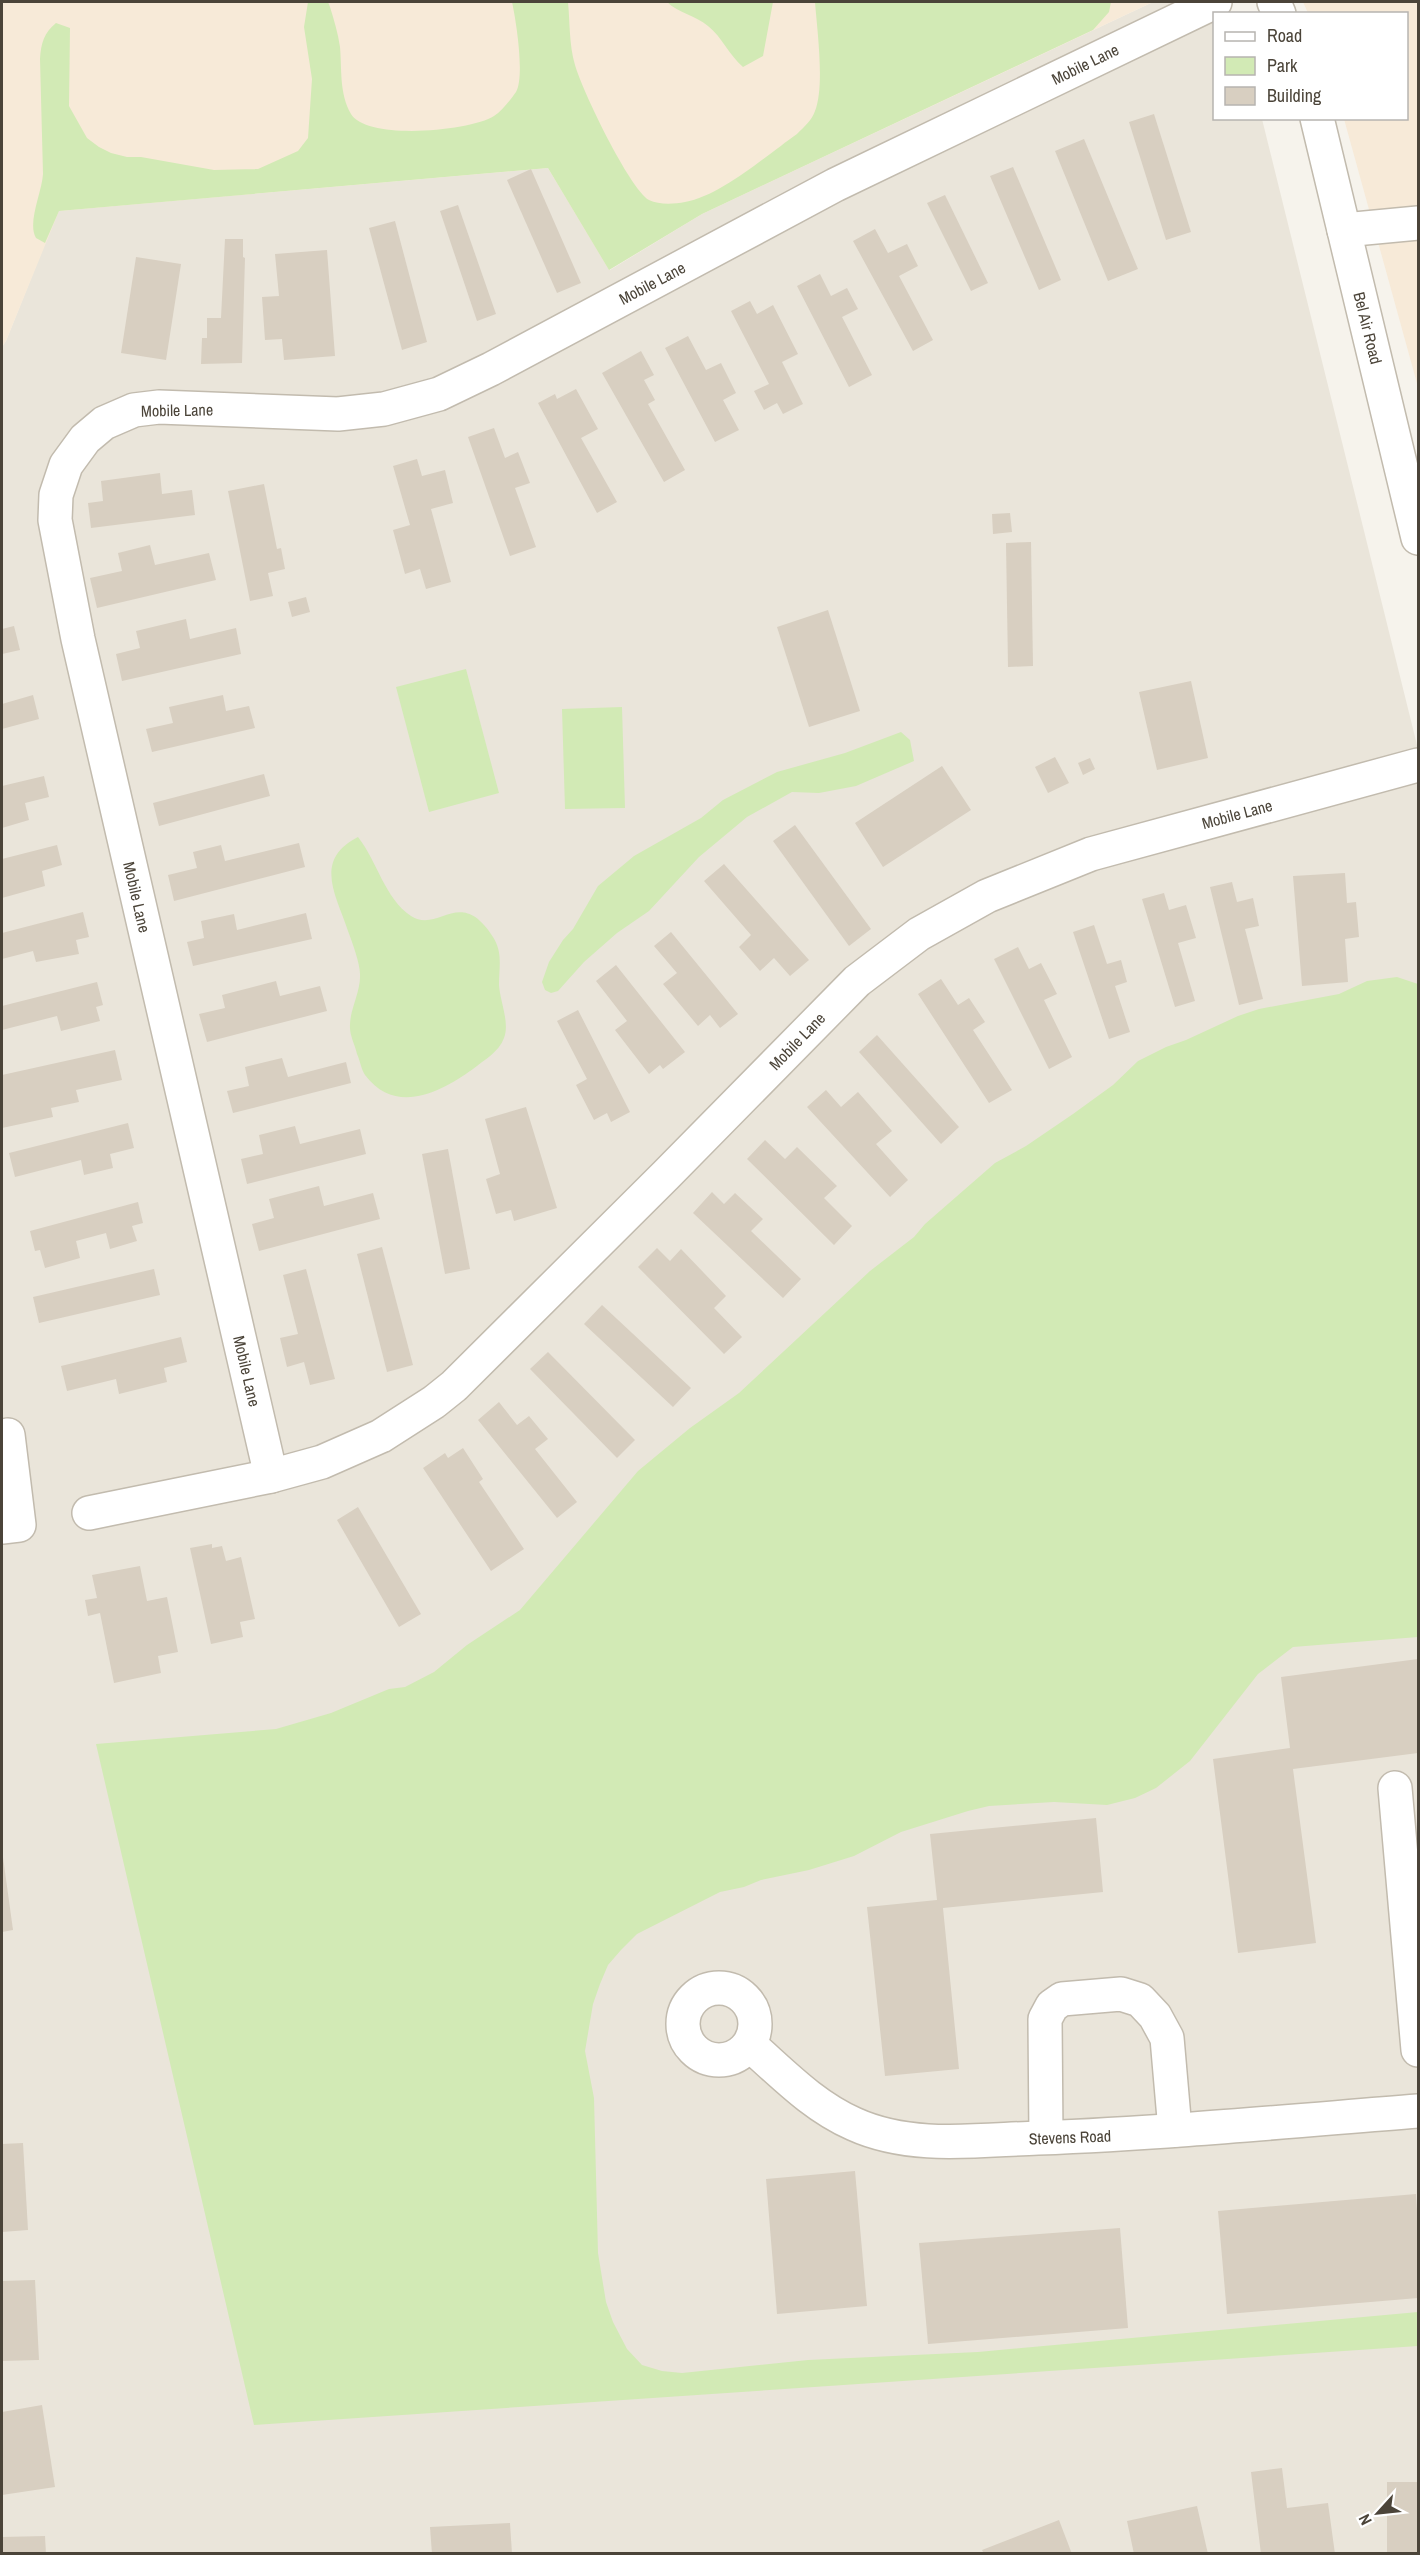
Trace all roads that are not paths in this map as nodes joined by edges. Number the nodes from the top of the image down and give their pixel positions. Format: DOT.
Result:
graph roads {
  1 [pos="1215,2"];
  2 [pos="1317,120"];
  3 [pos="1419,223"];
  4 [pos="1344,230"];
  5 [pos="1419,538"];
  6 [pos="1419,765"];
  7 [pos="8,1435"];
  8 [pos="271,1476"];
  9 [pos="89,1513"];
  10 [pos="10,1526"];
  11 [pos="1395,1788"];
  12 [pos="750,2045"];
  13 [pos="1419,2050"];
  14 [pos="1419,2111"];
  15 [pos="1175,2130"];
  16 [pos="1046,2138"];
  1 -- 8 [label="street, Mobile Lane"];
  2 -- 4 [label="street, Bel Air Road"];
  3 -- 4 [label="street"];
  4 -- 5 [label="street, Bel Air Road"];
  6 -- 8 [label="street, Mobile Lane"];
  7 -- 10 [label="street"];
  8 -- 9 [label="street, Mobile Lane"];
  11 -- 13 [label="street"];
  12 -- 16 [label="street, Stevens Road"];
  14 -- 15 [label="street, Stevens Road"];
  15 -- 16 [label="street, Stevens Road"];
  15 -- 16 [label="street"];
}
